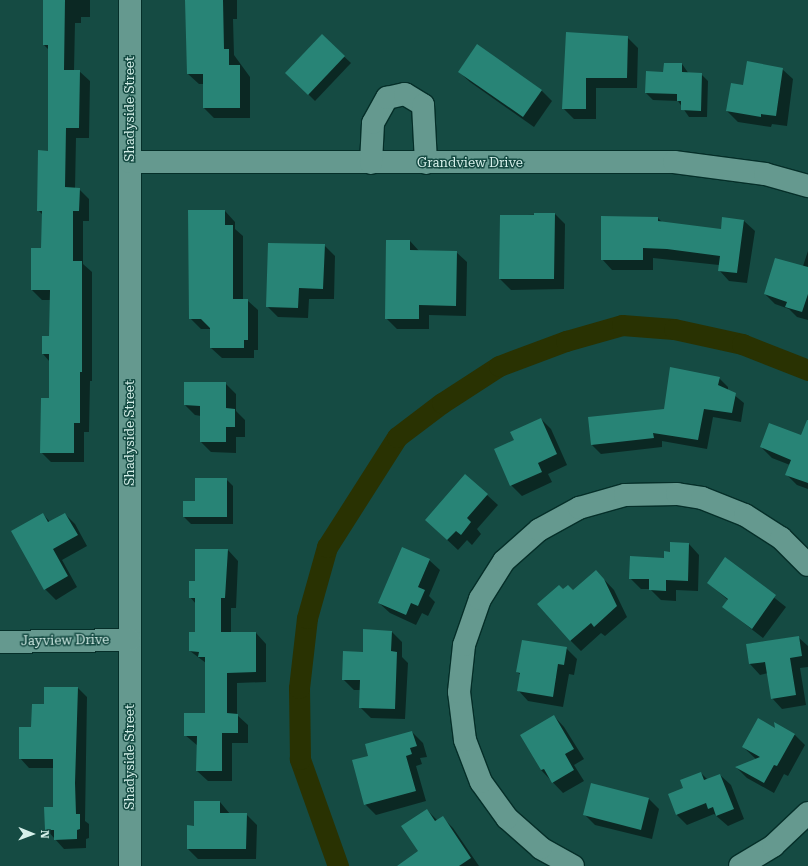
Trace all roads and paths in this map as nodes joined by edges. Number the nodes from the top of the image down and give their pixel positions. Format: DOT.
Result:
graph roads {
  1 [pos="130,0"];
  2 [pos="130,162"];
  3 [pos="426,163"];
  4 [pos="371,164"];
  5 [pos="808,186"];
  6 [pos="808,566"];
  7 [pos="130,640"];
  8 [pos="0,642"];
  9 [pos="808,812"];
  10 [pos="130,866"];
  11 [pos="573,866"];
  12 [pos="740,866"];
  1 -- 2 [label="street, Shadyside Street"];
  2 -- 4 [label="street, Grandview Drive"];
  2 -- 7 [label="street, Shadyside Street"];
  3 -- 4 [label="street, Grandview Drive"];
  3 -- 4 [label="street"];
  3 -- 5 [label="street, Grandview Drive"];
  6 -- 11 [label="street"];
  7 -- 8 [label="street, Jayview Drive"];
  7 -- 10 [label="street, Shadyside Street"];
  9 -- 12 [label="street"];
}
